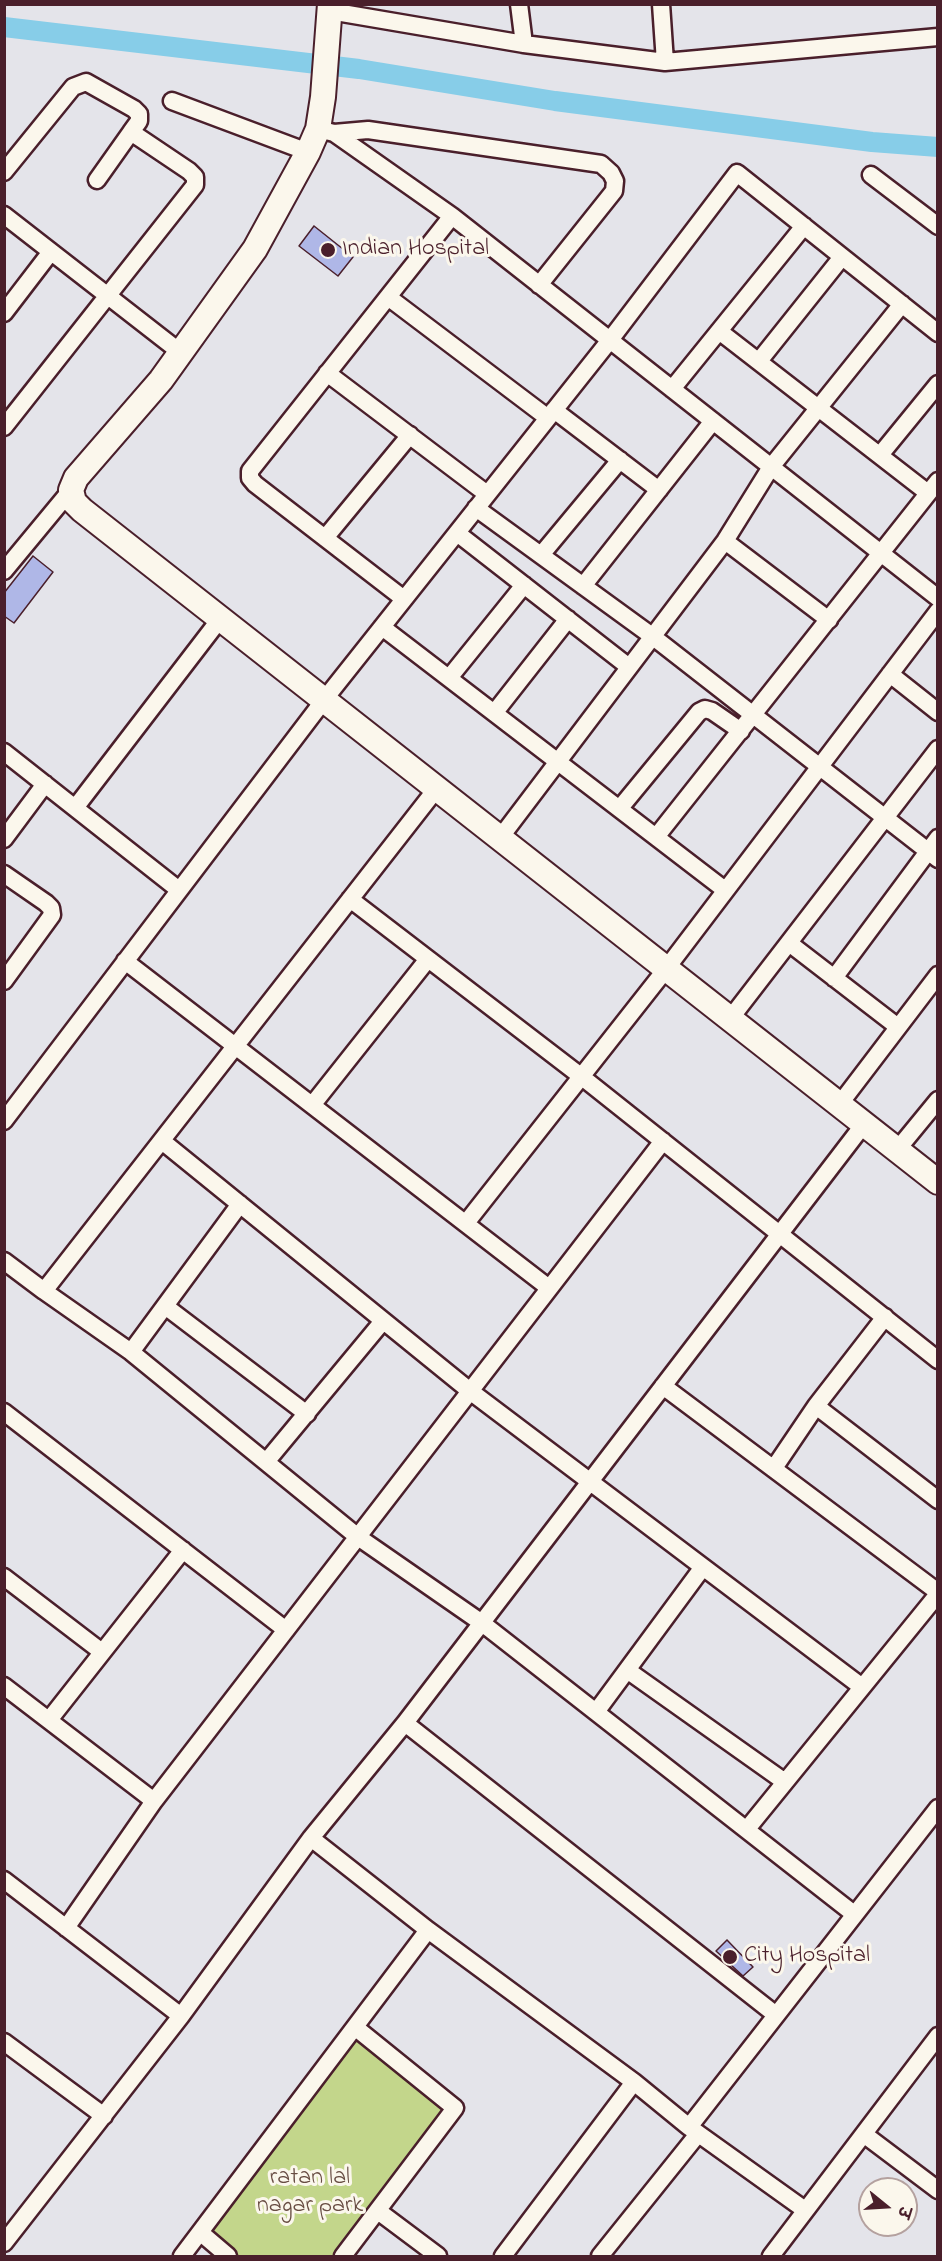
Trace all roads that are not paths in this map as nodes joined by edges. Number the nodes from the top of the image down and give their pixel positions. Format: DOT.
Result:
graph roads {
  1 [pos="519,4"];
  2 [pos="661,4"];
  3 [pos="330,8"];
  4 [pos="938,37"];
  5 [pos="524,44"];
  6 [pos="665,63"];
  7 [pos="172,101"];
  8 [pos="326,131"];
  9 [pos="131,132"];
  10 [pos="308,152"];
  11 [pos="4,172"];
  12 [pos="871,175"];
  13 [pos="97,180"];
  14 [pos="4,215"];
  15 [pos="452,216"];
  16 [pos="804,226"];
  17 [pos="938,226"];
  18 [pos="50,253"];
  19 [pos="842,256"];
  20 [pos="539,285"];
  21 [pos="108,297"];
  22 [pos="388,297"];
  23 [pos="902,304"];
  24 [pos="4,313"];
  25 [pos="719,331"];
  26 [pos="938,333"];
  27 [pos="610,340"];
  28 [pos="180,352"];
  29 [pos="759,361"];
  30 [pos="327,373"];
  31 [pos="938,384"];
  32 [pos="672,389"];
  33 [pos="820,407"];
  34 [pos="551,414"];
  35 [pos="713,421"];
  36 [pos="4,427"];
  37 [pos="410,435"];
  38 [pos="880,455"];
  39 [pos="620,460"];
  40 [pos="771,467"];
  41 [pos="933,487"];
  42 [pos="70,490"];
  43 [pos="659,490"];
  44 [pos="488,494"];
  45 [pos="476,508"];
  46 [pos="457,532"];
  47 [pos="325,538"];
  48 [pos="725,541"];
  49 [pos="882,554"];
  50 [pos="541,555"];
  51 [pos="4,571"];
  52 [pos="524,585"];
  53 [pos="584,586"];
  54 [pos="938,598"];
  55 [pos="404,599"];
  56 [pos="938,611"];
  57 [pos="220,619"];
  58 [pos="568,619"];
  59 [pos="829,620"];
  60 [pos="382,627"];
  61 [pos="652,636"];
  62 [pos="629,667"];
  63 [pos="890,674"];
  64 [pos="449,678"];
  65 [pos="324,700"];
  66 [pos="495,712"];
  67 [pos="938,712"];
  68 [pos="754,714"];
  69 [pos="741,731"];
  70 [pos="938,749"];
  71 [pos="4,752"];
  72 [pos="559,760"];
  73 [pos="820,766"];
  74 [pos="45,784"];
  75 [pos="437,789"];
  76 [pos="75,808"];
  77 [pos="620,808"];
  78 [pos="885,818"];
  79 [pos="656,837"];
  80 [pos="500,838"];
  81 [pos="4,839"];
  82 [pos="934,849"];
  83 [pos="4,874"];
  84 [pos="179,890"];
  85 [pos="725,890"];
  86 [pos="350,899"];
  87 [pos="789,943"];
  88 [pos="428,959"];
  89 [pos="125,961"];
  90 [pos="666,969"];
  91 [pos="7,972"];
  92 [pos="938,975"];
  93 [pos="834,978"];
  94 [pos="730,1019"];
  95 [pos="898,1027"];
  96 [pos="236,1045"];
  97 [pos="582,1077"];
  98 [pos="938,1100"];
  99 [pos="313,1104"];
  100 [pos="839,1105"];
  101 [pos="4,1121"];
  102 [pos="864,1124"];
  103 [pos="162,1140"];
  104 [pos="663,1141"];
  105 [pos="897,1150"];
  106 [pos="938,1182"];
  107 [pos="240,1204"];
  108 [pos="466,1223"];
  109 [pos="780,1233"];
  110 [pos="4,1261"];
  111 [pos="549,1288"];
  112 [pos="44,1291"];
  113 [pos="165,1306"];
  114 [pos="885,1317"];
  115 [pos="383,1321"];
  116 [pos="131,1352"];
  117 [pos="938,1360"];
  118 [pos="663,1386"];
  119 [pos="470,1392"];
  120 [pos="816,1406"];
  121 [pos="4,1412"];
  122 [pos="307,1414"];
  123 [pos="266,1462"];
  124 [pos="774,1468"];
  125 [pos="590,1482"];
  126 [pos="938,1500"];
  127 [pos="357,1537"];
  128 [pos="183,1550"];
  129 [pos="703,1567"];
  130 [pos="4,1577"];
  131 [pos="938,1593"];
  132 [pos="482,1623"];
  133 [pos="286,1630"];
  134 [pos="102,1652"];
  135 [pos="627,1670"];
  136 [pos="4,1686"];
  137 [pos="862,1687"];
  138 [pos="596,1712"];
  139 [pos="49,1720"];
  140 [pos="405,1723"];
  141 [pos="784,1782"];
  142 [pos="154,1801"];
  143 [pos="938,1808"];
  144 [pos="747,1829"];
  145 [pos="311,1838"];
  146 [pos="4,1880"];
  147 [pos="854,1914"];
  148 [pos="66,1928"];
  149 [pos="428,1930"];
  150 [pos="776,2015"];
  151 [pos="181,2016"];
  152 [pos="356,2028"];
  153 [pos="4,2042"];
  154 [pos="935,2044"];
  155 [pos="634,2082"];
  156 [pos="104,2116"];
  157 [pos="694,2130"];
  158 [pos="866,2134"];
  159 [pos="938,2190"];
  160 [pos="805,2210"];
  161 [pos="378,2211"];
  162 [pos="201,2233"];
  163 [pos="4,2243"];
  164 [pos="182,2256"];
  165 [pos="228,2256"];
  166 [pos="344,2256"];
  167 [pos="438,2256"];
  168 [pos="503,2256"];
  169 [pos="600,2256"];
  170 [pos="771,2256"];
  1 -- 5 [label="street"];
  2 -- 6 [label="street"];
  3 -- 5 [label="street"];
  3 -- 8 [label="street"];
  4 -- 6 [label="street"];
  5 -- 6 [label="street"];
  7 -- 10 [label="street"];
  8 -- 10 [label="street"];
  8 -- 15 [label="street"];
  8 -- 20 [label="street"];
  9 -- 11 [label="street"];
  9 -- 13 [label="street"];
  9 -- 21 [label="street"];
  10 -- 28 [label="street"];
  12 -- 17 [label="street"];
  14 -- 18 [label="street"];
  15 -- 20 [label="street"];
  15 -- 22 [label="street"];
  16 -- 19 [label="street"];
  16 -- 25 [label="street"];
  16 -- 27 [label="street"];
  18 -- 21 [label="street"];
  18 -- 24 [label="street"];
  19 -- 23 [label="street"];
  19 -- 29 [label="street"];
  20 -- 27 [label="street"];
  21 -- 28 [label="street"];
  21 -- 36 [label="street"];
  22 -- 30 [label="street"];
  22 -- 34 [label="street"];
  23 -- 26 [label="street"];
  23 -- 33 [label="street"];
  25 -- 29 [label="street"];
  25 -- 32 [label="street"];
  27 -- 32 [label="street"];
  27 -- 34 [label="street"];
  28 -- 42 [label="street"];
  29 -- 33 [label="street"];
  30 -- 37 [label="street"];
  30 -- 47 [label="street"];
  31 -- 38 [label="street"];
  32 -- 35 [label="street"];
  33 -- 38 [label="street"];
  33 -- 40 [label="street"];
  34 -- 39 [label="street"];
  34 -- 44 [label="street"];
  35 -- 40 [label="street"];
  35 -- 43 [label="street"];
  37 -- 44 [label="street"];
  37 -- 47 [label="street"];
  38 -- 41 [label="street"];
  39 -- 43 [label="street"];
  39 -- 50 [label="street"];
  40 -- 48 [label="street"];
  40 -- 49 [label="street"];
  41 -- 49 [label="street"];
  42 -- 51 [label="street"];
  42 -- 57 [label="street"];
  43 -- 53 [label="street"];
  44 -- 45 [label="street"];
  45 -- 46 [label="street"];
  45 -- 50 [label="street"];
  46 -- 52 [label="street"];
  46 -- 55 [label="street"];
  47 -- 55 [label="street"];
  48 -- 59 [label="street"];
  48 -- 61 [label="street"];
  49 -- 54 [label="street"];
  49 -- 59 [label="street"];
  50 -- 53 [label="street"];
  52 -- 58 [label="street"];
  52 -- 64 [label="street"];
  53 -- 61 [label="street"];
  55 -- 60 [label="street"];
  56 -- 63 [label="street"];
  57 -- 65 [label="street"];
  57 -- 76 [label="street"];
  58 -- 62 [label="street"];
  58 -- 66 [label="street"];
  59 -- 68 [label="street"];
  60 -- 64 [label="street"];
  60 -- 65 [label="street"];
  61 -- 62 [label="street"];
  61 -- 68 [label="street"];
  62 -- 72 [label="street"];
  63 -- 67 [label="street"];
  63 -- 73 [label="street"];
  64 -- 66 [label="street"];
  65 -- 75 [label="street"];
  65 -- 84 [label="street"];
  66 -- 72 [label="street"];
  68 -- 69 [label="street"];
  68 -- 73 [label="street"];
  69 -- 77 [label="street"];
  69 -- 79 [label="street"];
  70 -- 78 [label="street"];
  71 -- 74 [label="street"];
  72 -- 77 [label="street"];
  72 -- 80 [label="street"];
  73 -- 78 [label="street"];
  73 -- 85 [label="street"];
  74 -- 76 [label="street"];
  74 -- 81 [label="street"];
  75 -- 80 [label="street"];
  75 -- 86 [label="street"];
  76 -- 84 [label="street"];
  77 -- 79 [label="street"];
  78 -- 82 [label="street"];
  78 -- 87 [label="street"];
  79 -- 85 [label="street"];
  80 -- 90 [label="street"];
  82 -- 93 [label="street"];
  83 -- 91 [label="street"];
  84 -- 89 [label="street"];
  85 -- 90 [label="street"];
  86 -- 88 [label="street"];
  86 -- 96 [label="street"];
  87 -- 93 [label="street"];
  87 -- 94 [label="street"];
  88 -- 97 [label="street"];
  88 -- 99 [label="street"];
  89 -- 96 [label="street"];
  89 -- 101 [label="street"];
  90 -- 94 [label="street"];
  90 -- 97 [label="street"];
  92 -- 95 [label="street"];
  93 -- 95 [label="street"];
  94 -- 100 [label="street"];
  95 -- 100 [label="street"];
  96 -- 99 [label="street"];
  96 -- 103 [label="street"];
  97 -- 104 [label="street"];
  97 -- 108 [label="street"];
  98 -- 105 [label="street"];
  99 -- 108 [label="street"];
  100 -- 102 [label="street"];
  102 -- 105 [label="street"];
  102 -- 109 [label="street"];
  103 -- 107 [label="street"];
  103 -- 112 [label="street"];
  104 -- 109 [label="street"];
  104 -- 111 [label="street"];
  105 -- 106 [label="street"];
  107 -- 113 [label="street"];
  107 -- 115 [label="street"];
  108 -- 111 [label="street"];
  109 -- 114 [label="street"];
  109 -- 118 [label="street"];
  110 -- 112 [label="street"];
  111 -- 119 [label="street"];
  112 -- 116 [label="street"];
  113 -- 116 [label="street"];
  113 -- 122 [label="street"];
  114 -- 117 [label="street"];
  114 -- 120 [label="street"];
  115 -- 119 [label="street"];
  115 -- 122 [label="street"];
  116 -- 123 [label="street"];
  118 -- 124 [label="street"];
  118 -- 125 [label="street"];
  119 -- 125 [label="street"];
  119 -- 127 [label="street"];
  120 -- 124 [label="street"];
  120 -- 126 [label="street"];
  121 -- 128 [label="street"];
  122 -- 123 [label="street"];
  123 -- 127 [label="street"];
  124 -- 131 [label="street"];
  125 -- 129 [label="street"];
  125 -- 132 [label="street"];
  127 -- 132 [label="street"];
  127 -- 133 [label="street"];
  128 -- 133 [label="street"];
  128 -- 134 [label="street"];
  129 -- 135 [label="street"];
  129 -- 137 [label="street"];
  130 -- 134 [label="street"];
  131 -- 137 [label="street"];
  132 -- 138 [label="street"];
  132 -- 140 [label="street"];
  133 -- 142 [label="street"];
  134 -- 139 [label="street"];
  135 -- 138 [label="street"];
  135 -- 141 [label="street"];
  136 -- 139 [label="street"];
  137 -- 141 [label="street"];
  138 -- 144 [label="street"];
  139 -- 142 [label="street"];
  140 -- 145 [label="street"];
  140 -- 150 [label="street"];
  141 -- 144 [label="street"];
  142 -- 148 [label="street"];
  143 -- 147 [label="street"];
  144 -- 147 [label="street"];
  145 -- 149 [label="street"];
  145 -- 151 [label="street"];
  146 -- 148 [label="street"];
  147 -- 150 [label="street"];
  148 -- 151 [label="street"];
  149 -- 152 [label="street"];
  149 -- 155 [label="street"];
  150 -- 157 [label="street"];
  151 -- 156 [label="street"];
  152 -- 161 [label="street"];
  152 -- 162 [label="street"];
  153 -- 156 [label="street"];
  154 -- 158 [label="street"];
  155 -- 157 [label="street"];
  155 -- 168 [label="street"];
  156 -- 163 [label="street"];
  157 -- 160 [label="street"];
  157 -- 169 [label="street"];
  158 -- 159 [label="street"];
  158 -- 160 [label="street"];
  160 -- 170 [label="street"];
  161 -- 166 [label="street"];
  161 -- 167 [label="street"];
  162 -- 164 [label="street"];
  162 -- 165 [label="street"];
}
